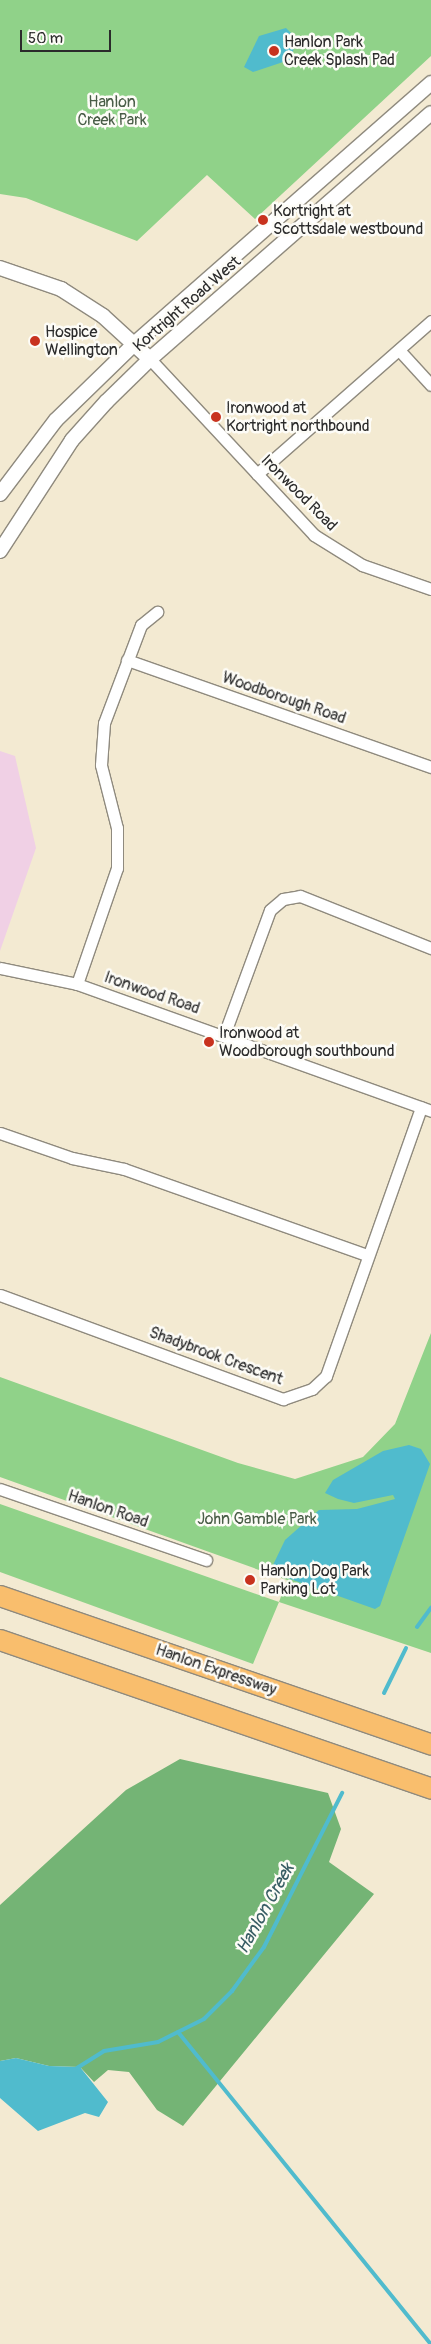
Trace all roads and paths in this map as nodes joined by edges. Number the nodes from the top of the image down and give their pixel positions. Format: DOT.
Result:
graph roads {
  1 [pos="431,84"];
  2 [pos="431,113"];
  3 [pos="0,268"];
  4 [pos="431,322"];
  5 [pos="133,345"];
  6 [pos="399,350"];
  7 [pos="150,359"];
  8 [pos="431,385"];
  9 [pos="256,474"];
  10 [pos="0,494"];
  11 [pos="0,551"];
  12 [pos="431,590"];
  13 [pos="157,612"];
  14 [pos="127,660"];
  15 [pos="431,767"];
  16 [pos="431,948"];
  17 [pos="0,968"];
  18 [pos="77,984"];
  19 [pos="224,1035"];
  20 [pos="426,1109"];
  21 [pos="0,1133"];
  22 [pos="367,1255"];
  23 [pos="0,1295"];
  24 [pos="0,1489"];
  25 [pos="206,1560"];
  26 [pos="0,1596"];
  27 [pos="0,1640"];
  28 [pos="431,1744"];
  29 [pos="431,1788"];
  1 -- 5 [label="street, Kortright Road West"];
  2 -- 7 [label="street, Kortright Road West"];
  3 -- 5 [label="street"];
  4 -- 6 [label="street"];
  5 -- 7 [label="street"];
  5 -- 10 [label="street, Kortright Road West"];
  6 -- 8 [label="street"];
  6 -- 9 [label="street"];
  7 -- 9 [label="street, Ironwood Road"];
  7 -- 11 [label="street, Kortright Road West"];
  9 -- 12 [label="street, Ironwood Road"];
  13 -- 14 [label="street"];
  14 -- 15 [label="street, Woodborough Road"];
  14 -- 18 [label="street"];
  16 -- 19 [label="street"];
  17 -- 18 [label="street, Ironwood Road"];
  18 -- 19 [label="street, Ironwood Road"];
  19 -- 20 [label="street, Ironwood Road"];
  20 -- 22 [label="street, Shadybrook Crescent"];
  21 -- 22 [label="street"];
  22 -- 23 [label="street, Shadybrook Crescent"];
  24 -- 25 [label="street, Hanlon Road"];
  26 -- 28 [label="highway, Hanlon Expressway"];
  27 -- 29 [label="highway"];
}
